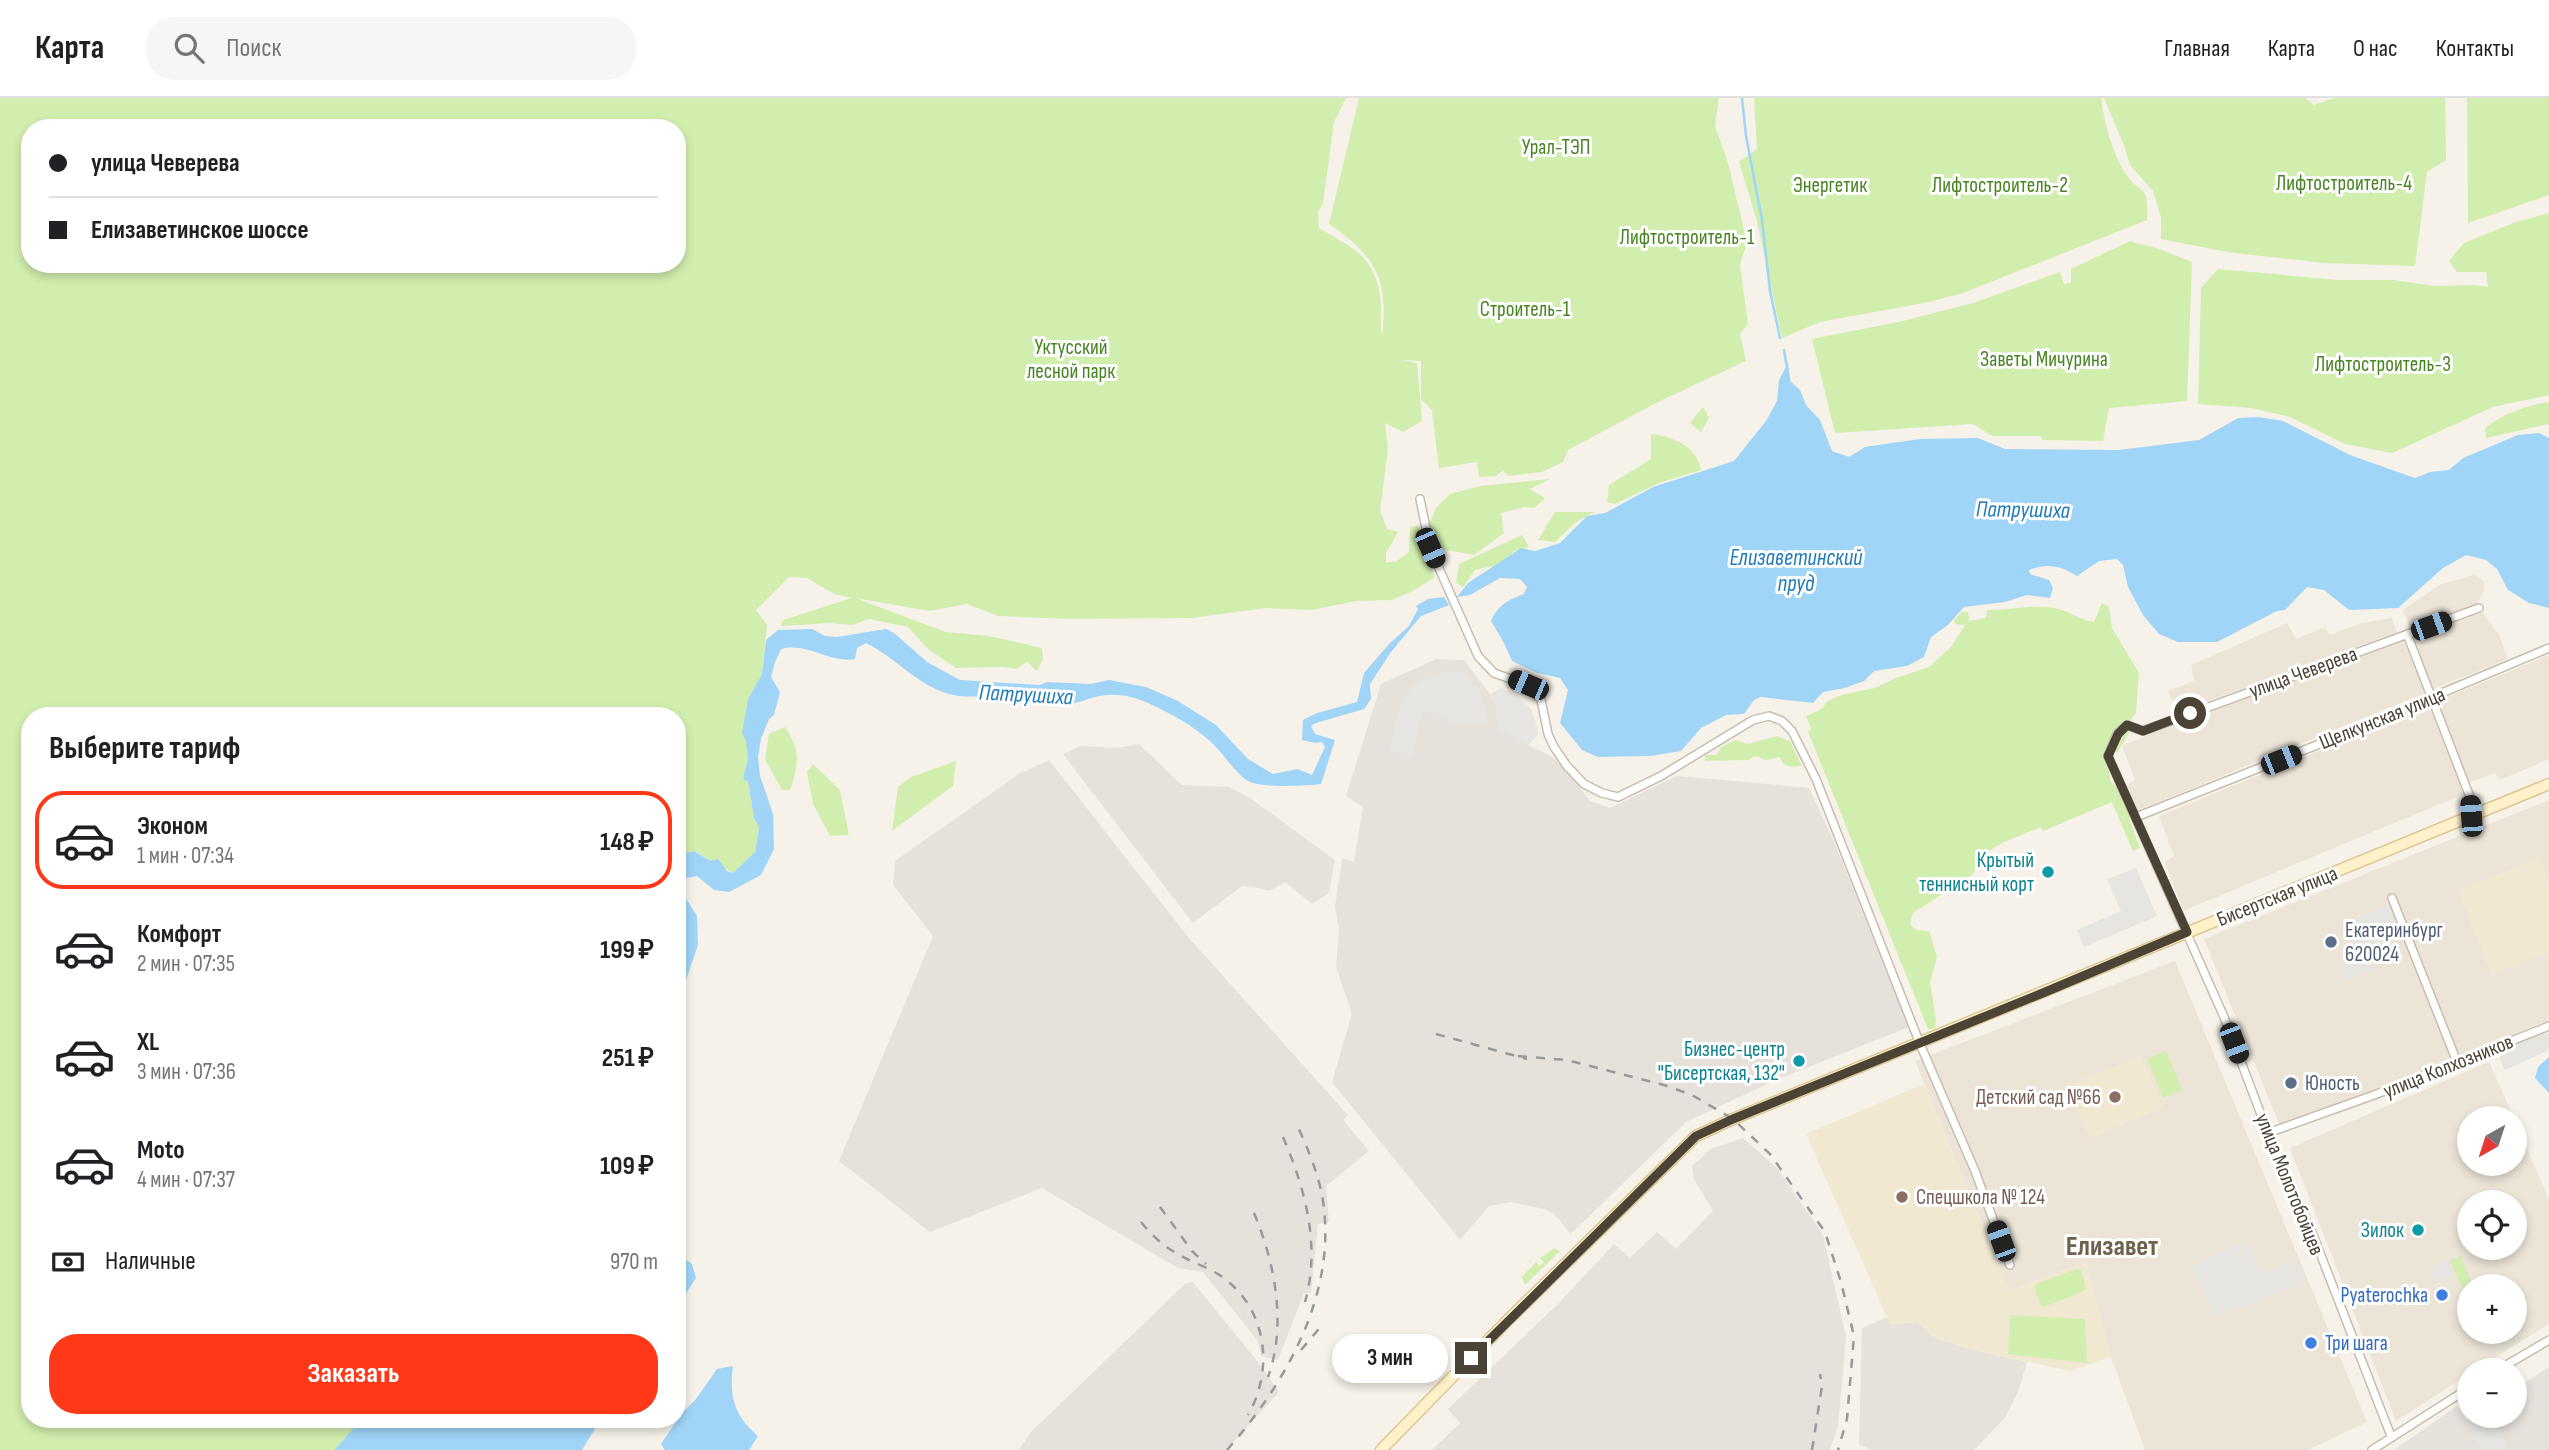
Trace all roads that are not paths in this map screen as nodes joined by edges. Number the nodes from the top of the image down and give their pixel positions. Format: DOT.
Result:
graph roads {
  1 [pos="1420,499"];
  2 [pos="2479,608"];
  3 [pos="2407,634"];
  4 [pos="2549,648"];
  5 [pos="2431,698"];
  6 [pos="2127,725"];
  7 [pos="2549,784"];
  8 [pos="2471,816"];
  9 [pos="2136,817"];
  10 [pos="2392,898"];
  11 [pos="2187,932"];
  12 [pos="2549,1026"];
  13 [pos="1920,1044"];
  14 [pos="2457,1062"];
  15 [pos="2268,1133"];
  16 [pos="2010,1265"];
  17 [pos="2549,1340"];
  18 [pos="2518,1358"];
  19 [pos="2457,1395"];
  20 [pos="2391,1436"];
  21 [pos="1381,1450"];
  22 [pos="2372,1450"];
  1 -- 13 [label="street"];
  2 -- 3 [label="street, улица Чеверева"];
  3 -- 5 [label="street"];
  3 -- 6 [label="street, улица Чеверева"];
  4 -- 5 [label="street, Щелкунская улица"];
  5 -- 8 [label="street"];
  5 -- 9 [label="street, Щелкунская улица"];
  6 -- 9 [label="street, улица Молотобойцев"];
  7 -- 8 [label="main road, Бисертская улица"];
  8 -- 11 [label="main road, Бисертская улица"];
  9 -- 11 [label="street, улица Молотобойцев"];
  10 -- 14 [label="street"];
  11 -- 13 [label="main road, Бисертская улица"];
  11 -- 15 [label="street, улица Молотобойцев"];
  12 -- 14 [label="street, улица Колхозников"];
  13 -- 16 [label="street"];
  13 -- 21 [label="main road, Бисертская улица"];
  14 -- 15 [label="street, улица Колхозников"];
  15 -- 20 [label="street, улица Молотобойцев"];
  17 -- 18 [label="street"];
  19 -- 20 [label="street"];
  20 -- 22 [label="street"];
}
